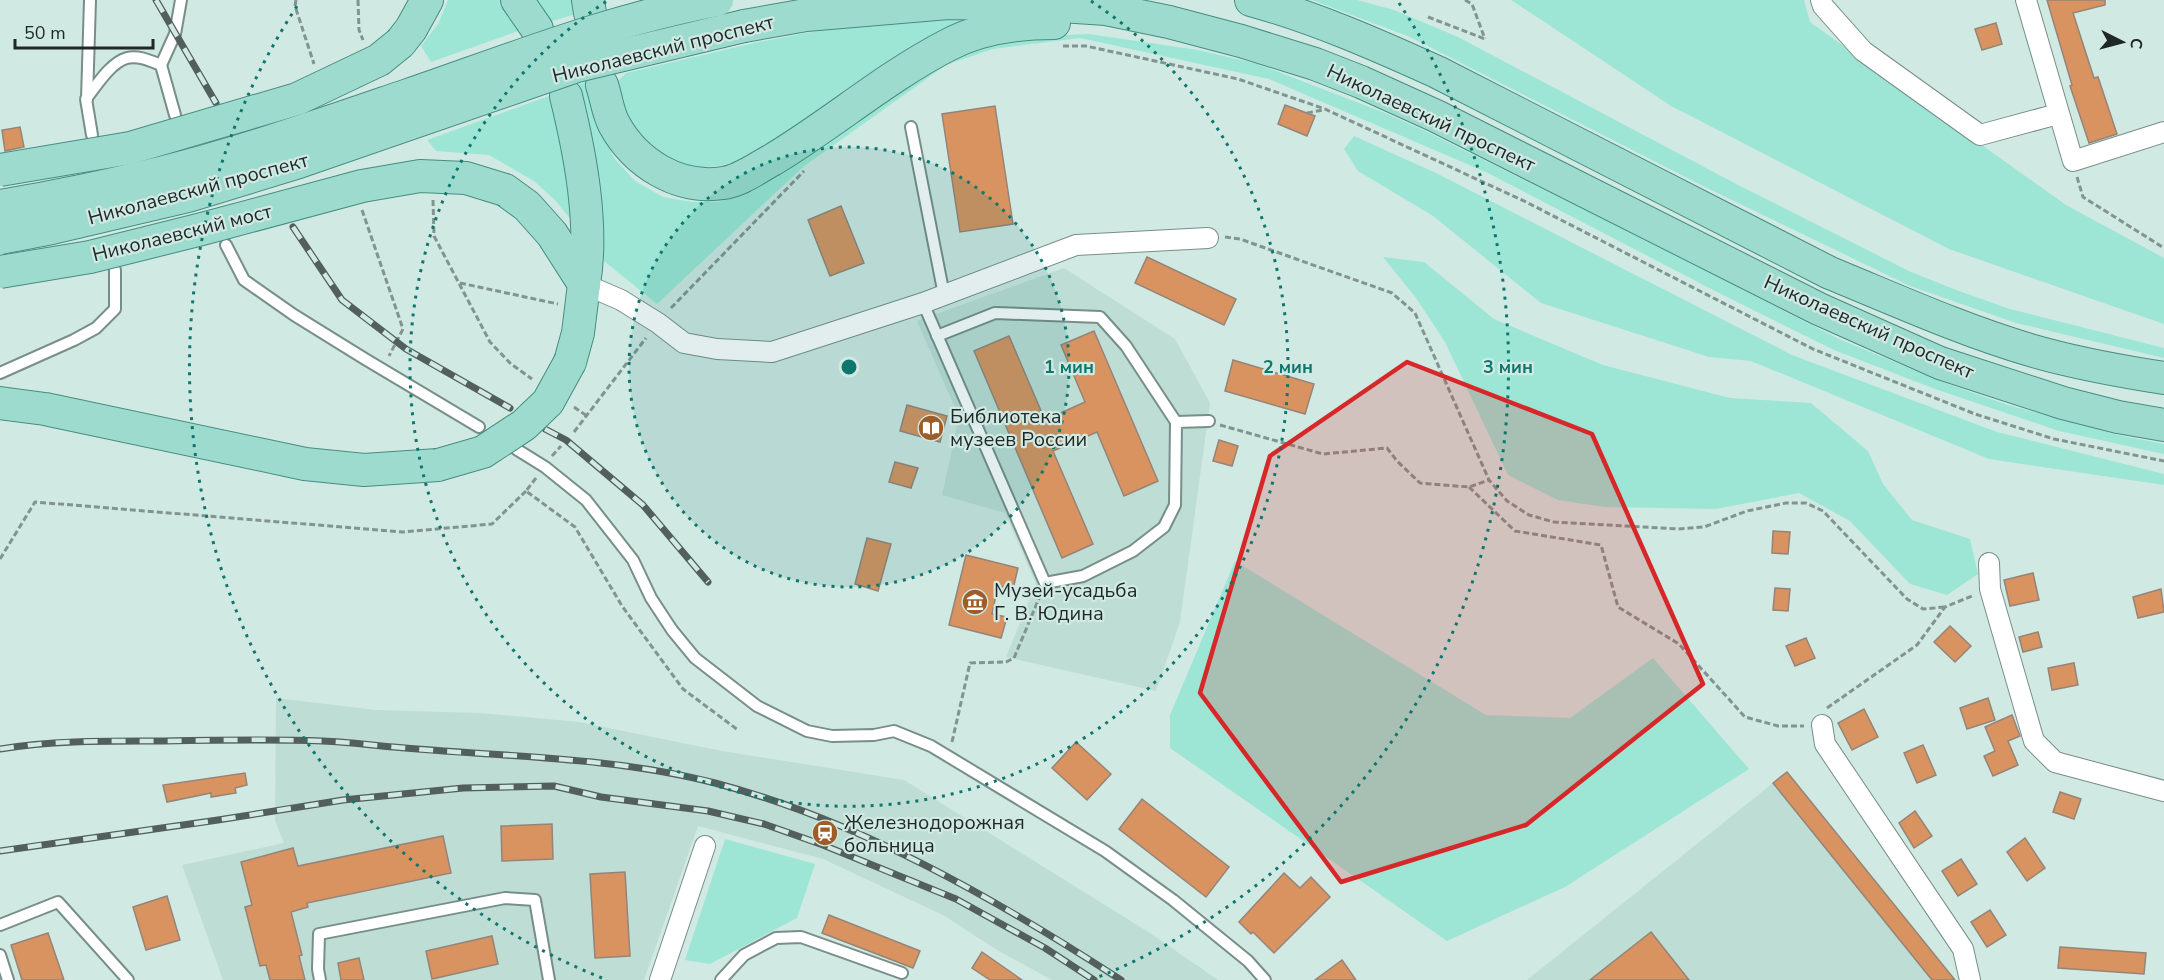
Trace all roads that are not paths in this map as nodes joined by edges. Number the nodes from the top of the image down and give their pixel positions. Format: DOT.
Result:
graph roads {
  1 [pos="90,0"];
  2 [pos="181,0"];
  3 [pos="427,0"];
  4 [pos="517,0"];
  5 [pos="717,0"];
  6 [pos="1251,0"];
  7 [pos="1821,0"];
  8 [pos="2026,0"];
  9 [pos="1169,22"];
  10 [pos="537,29"];
  11 [pos="161,65"];
  12 [pos="602,85"];
  13 [pos="566,96"];
  14 [pos="87,99"];
  15 [pos="2058,114"];
  16 [pos="175,115"];
  17 [pos="910,127"];
  18 [pos="2164,132"];
  19 [pos="92,135"];
  20 [pos="0,170"];
  21 [pos="0,206"];
  22 [pos="0,238"];
  23 [pos="1208,238"];
  24 [pos="225,245"];
  25 [pos="115,270"];
  26 [pos="0,272"];
  27 [pos="573,294"];
  28 [pos="944,295"];
  29 [pos="923,303"];
  30 [pos="937,336"];
  31 [pos="0,373"];
  32 [pos="2164,378"];
  33 [pos="0,403"];
  34 [pos="1209,421"];
  35 [pos="1176,422"];
  36 [pos="2164,425"];
  37 [pos="479,427"];
  38 [pos="516,449"];
  39 [pos="1989,563"];
  40 [pos="1822,725"];
  41 [pos="2164,791"];
  42 [pos="705,846"];
  43 [pos="0,925"];
  44 [pos="0,955"];
  45 [pos="902,973"];
  46 [pos="8,980"];
  47 [pos="128,980"];
  48 [pos="320,980"];
  49 [pos="549,980"];
  50 [pos="660,980"];
  51 [pos="721,980"];
  52 [pos="1265,980"];
  53 [pos="1970,980"];
  1 -- 14 [label="lane"];
  2 -- 11 [label="lane"];
  3 -- 20 [label="main road, bridge"];
  4 -- 10 [label="main road"];
  5 -- 21 [label="main road, Николаевский проспект, bridge"];
  6 -- 32 [label="main road, Николаевский проспект"];
  7 -- 15 [label="street"];
  8 -- 15 [label="street"];
  9 -- 12 [label="main road"];
  9 -- 22 [label="main road, Николаевский проспект, bridge"];
  9 -- 36 [label="main road, Николаевский проспект"];
  11 -- 14 [label="lane"];
  11 -- 16 [label="lane"];
  13 -- 27 [label="main road"];
  14 -- 19 [label="lane"];
  15 -- 18 [label="street"];
  17 -- 28 [label="lane"];
  23 -- 28 [label="street"];
  24 -- 37 [label="lane"];
  25 -- 31 [label="lane"];
  26 -- 27 [label="main road, Николаевский мост, bridge"];
  27 -- 29 [label="street"];
  27 -- 33 [label="main road, bridge"];
  28 -- 29 [label="street"];
  29 -- 30 [label="lane"];
  30 -- 35 [label="lane"];
  30 -- 35 [label="lane"];
  34 -- 35 [label="lane"];
  38 -- 52 [label="lane"];
  39 -- 41 [label="street"];
  40 -- 53 [label="street"];
  42 -- 50 [label="street"];
  43 -- 47 [label="lane"];
  44 -- 46 [label="lane"];
  45 -- 51 [label="lane"];
  48 -- 49 [label="lane"];
}
